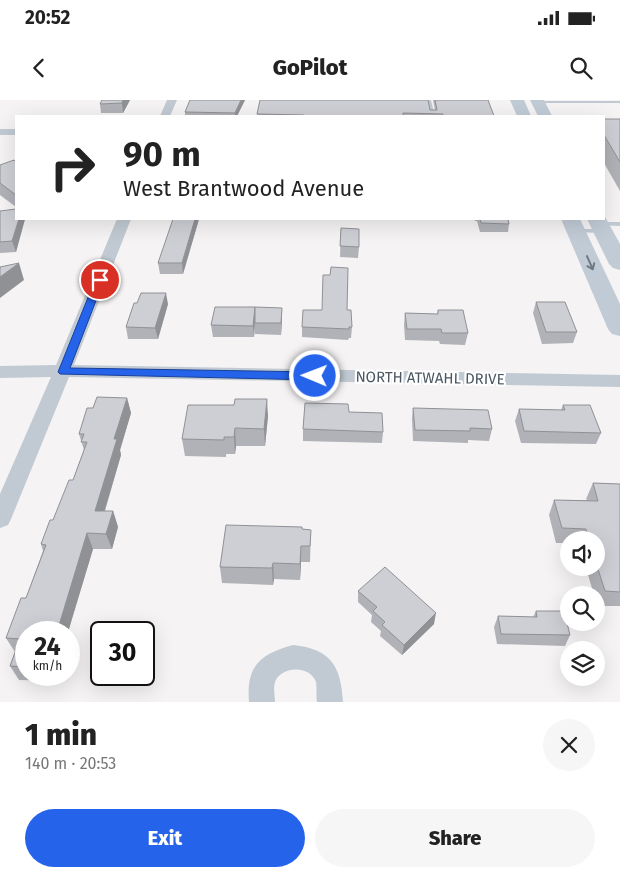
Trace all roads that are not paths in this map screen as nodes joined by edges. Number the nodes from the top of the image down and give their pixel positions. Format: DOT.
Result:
graph roads {
  1 [pos="172,100"];
  2 [pos="429,100"];
  3 [pos="517,100"];
  4 [pos="537,101"];
  5 [pos="620,102"];
  6 [pos="165,115"];
  7 [pos="433,115"];
  8 [pos="524,115"];
  9 [pos="544,115"];
  10 [pos="0,132"];
  11 [pos="15,132"];
  12 [pos="124,220"];
  13 [pos="605,224"];
  14 [pos="573,225"];
  15 [pos="620,264"];
  16 [pos="620,329"];
  17 [pos="0,372"];
  18 [pos="63,372"];
  19 [pos="620,381"];
  20 [pos="0,519"];
  21 [pos="262,702"];
  22 [pos="330,702"];
  1 -- 6 [label="street"];
  2 -- 7 [label="lane"];
  3 -- 8 [label="main road"];
  4 -- 5 [label="lane"];
  4 -- 9 [label="main road"];
  10 -- 11 [label="street"];
  12 -- 18 [label="street"];
  13 -- 14 [label="lane"];
  13 -- 15 [label="main road"];
  14 -- 16 [label="main road, one-way"];
  17 -- 18 [label="street, NORTH ATWAHL DRIVE"];
  18 -- 19 [label="street, NORTH ATWAHL DRIVE"];
  18 -- 20 [label="street"];
  21 -- 22 [label="street"];
}
